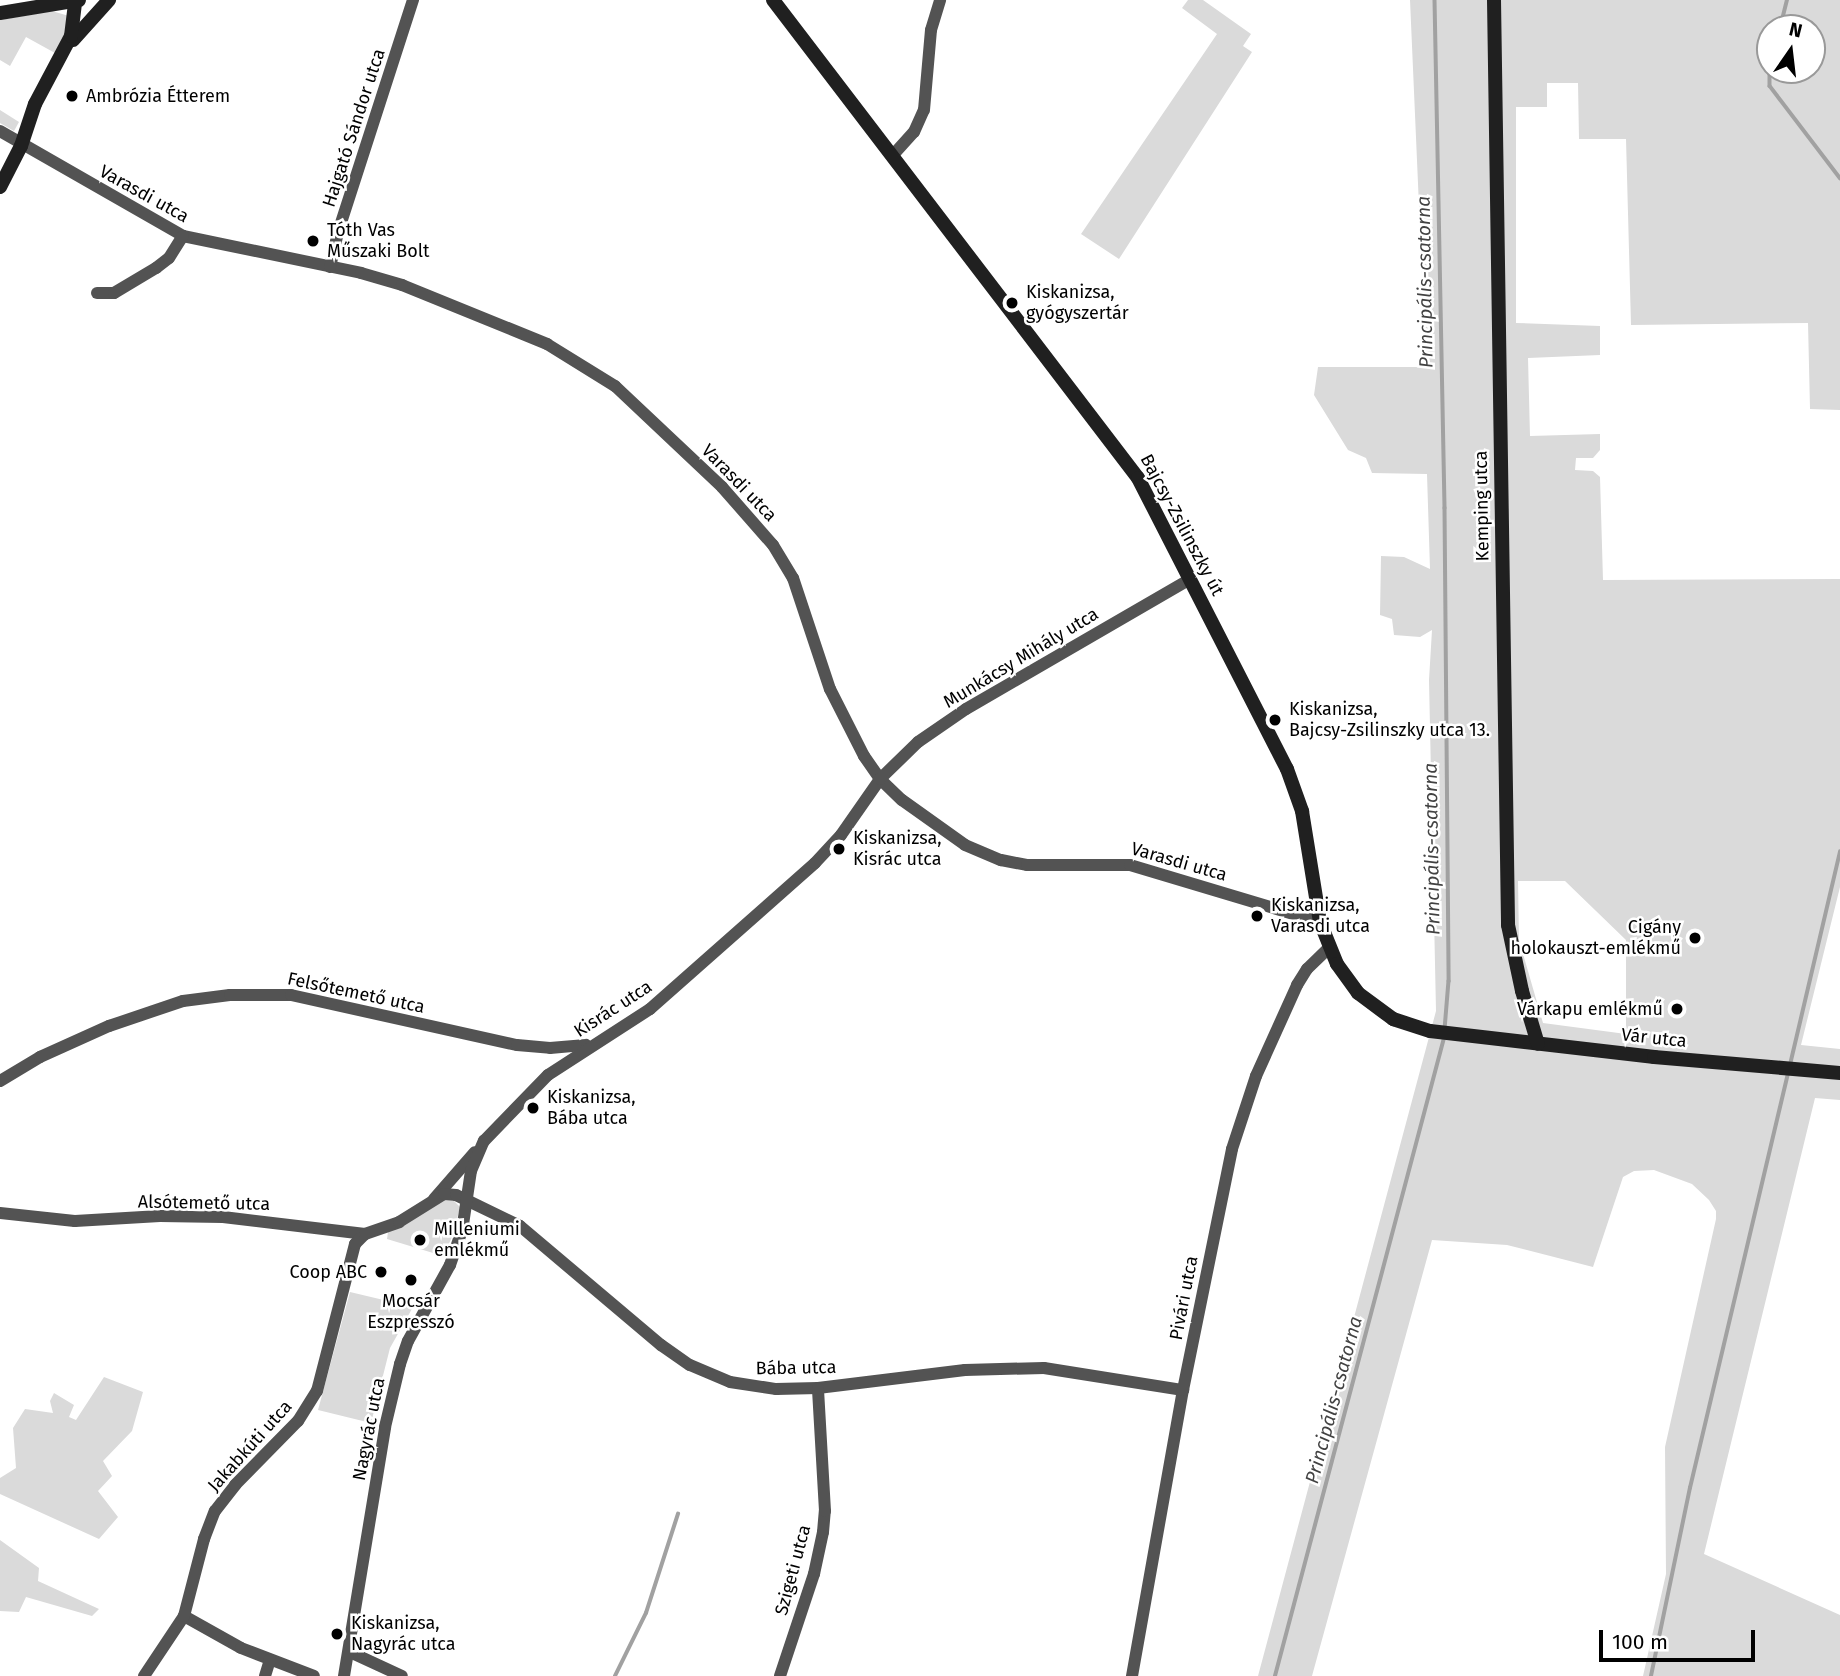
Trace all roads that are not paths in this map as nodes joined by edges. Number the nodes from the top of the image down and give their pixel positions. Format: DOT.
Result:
graph roads {
  1 [pos="77,0"];
  2 [pos="109,0"];
  3 [pos="413,0"];
  4 [pos="774,0"];
  5 [pos="940,0"];
  6 [pos="1494,0"];
  7 [pos="0,13"];
  8 [pos="65,49"];
  9 [pos="0,131"];
  10 [pos="21,146"];
  11 [pos="893,155"];
  12 [pos="0,187"];
  13 [pos="183,236"];
  14 [pos="330,267"];
  15 [pos="97,293"];
  16 [pos="1190,579"];
  17 [pos="880,779"];
  18 [pos="1320,922"];
  19 [pos="1329,948"];
  20 [pos="1466,1035"];
  21 [pos="593,1044"];
  22 [pos="1538,1044"];
  23 [pos="1840,1073"];
  24 [pos="0,1081"];
  25 [pos="484,1141"];
  26 [pos="434,1199"];
  27 [pos="467,1200"];
  28 [pos="0,1213"];
  29 [pos="365,1234"];
  30 [pos="818,1388"];
  31 [pos="1183,1390"];
  32 [pos="184,1616"];
  33 [pos="350,1652"];
  34 [pos="270,1660"];
  35 [pos="144,1676"];
  36 [pos="265,1676"];
  37 [pos="314,1676"];
  38 [pos="344,1676"];
  39 [pos="402,1676"];
  40 [pos="780,1676"];
  41 [pos="1132,1676"];
  1 -- 7 [label="main road"];
  1 -- 8 [label="main road"];
  2 -- 8 [label="main road"];
  3 -- 14 [label="street, Hajgató Sándor utca"];
  4 -- 11 [label="main road, Bajcsy-Zsilinszky út"];
  5 -- 11 [label="street"];
  6 -- 22 [label="main road, Kemping utca"];
  8 -- 10 [label="main road"];
  9 -- 10 [label="street, Varasdi utca"];
  10 -- 12 [label="main road"];
  10 -- 13 [label="street, Varasdi utca"];
  11 -- 16 [label="main road, Bajcsy-Zsilinszky út"];
  13 -- 14 [label="street, Varasdi utca"];
  13 -- 15 [label="street"];
  14 -- 17 [label="street, Varasdi utca"];
  16 -- 17 [label="street, Munkácsy Mihály utca"];
  16 -- 18 [label="main road, Bajcsy-Zsilinszky út"];
  17 -- 18 [label="street, Varasdi utca"];
  17 -- 21 [label="street, Kisrác utca"];
  18 -- 19 [label="main road, Bajcsy-Zsilinszky út"];
  19 -- 20 [label="main road, Bajcsy-Zsilinszky út"];
  19 -- 31 [label="street, Pivári utca"];
  20 -- 22 [label="main road, Vár utca"];
  21 -- 24 [label="street, Felsőtemető utca"];
  21 -- 25 [label="street, Kisrác utca"];
  22 -- 23 [label="main road, Vár utca"];
  25 -- 26 [label="street"];
  25 -- 27 [label="street, Kisrác utca"];
  26 -- 27 [label="street"];
  26 -- 29 [label="street"];
  27 -- 30 [label="street, Bába utca"];
  27 -- 33 [label="street, Nagyrác utca"];
  28 -- 29 [label="street, Alsótemető utca"];
  29 -- 32 [label="street, Jakabkúti utca"];
  30 -- 31 [label="street, Bába utca"];
  30 -- 40 [label="street, Szigeti utca"];
  31 -- 41 [label="street, Pivári utca"];
  32 -- 34 [label="street"];
  32 -- 35 [label="street, Jakabkúti utca"];
  33 -- 38 [label="street, Nagyrác utca"];
  33 -- 39 [label="street"];
  34 -- 36 [label="street"];
  34 -- 37 [label="street"];
}
